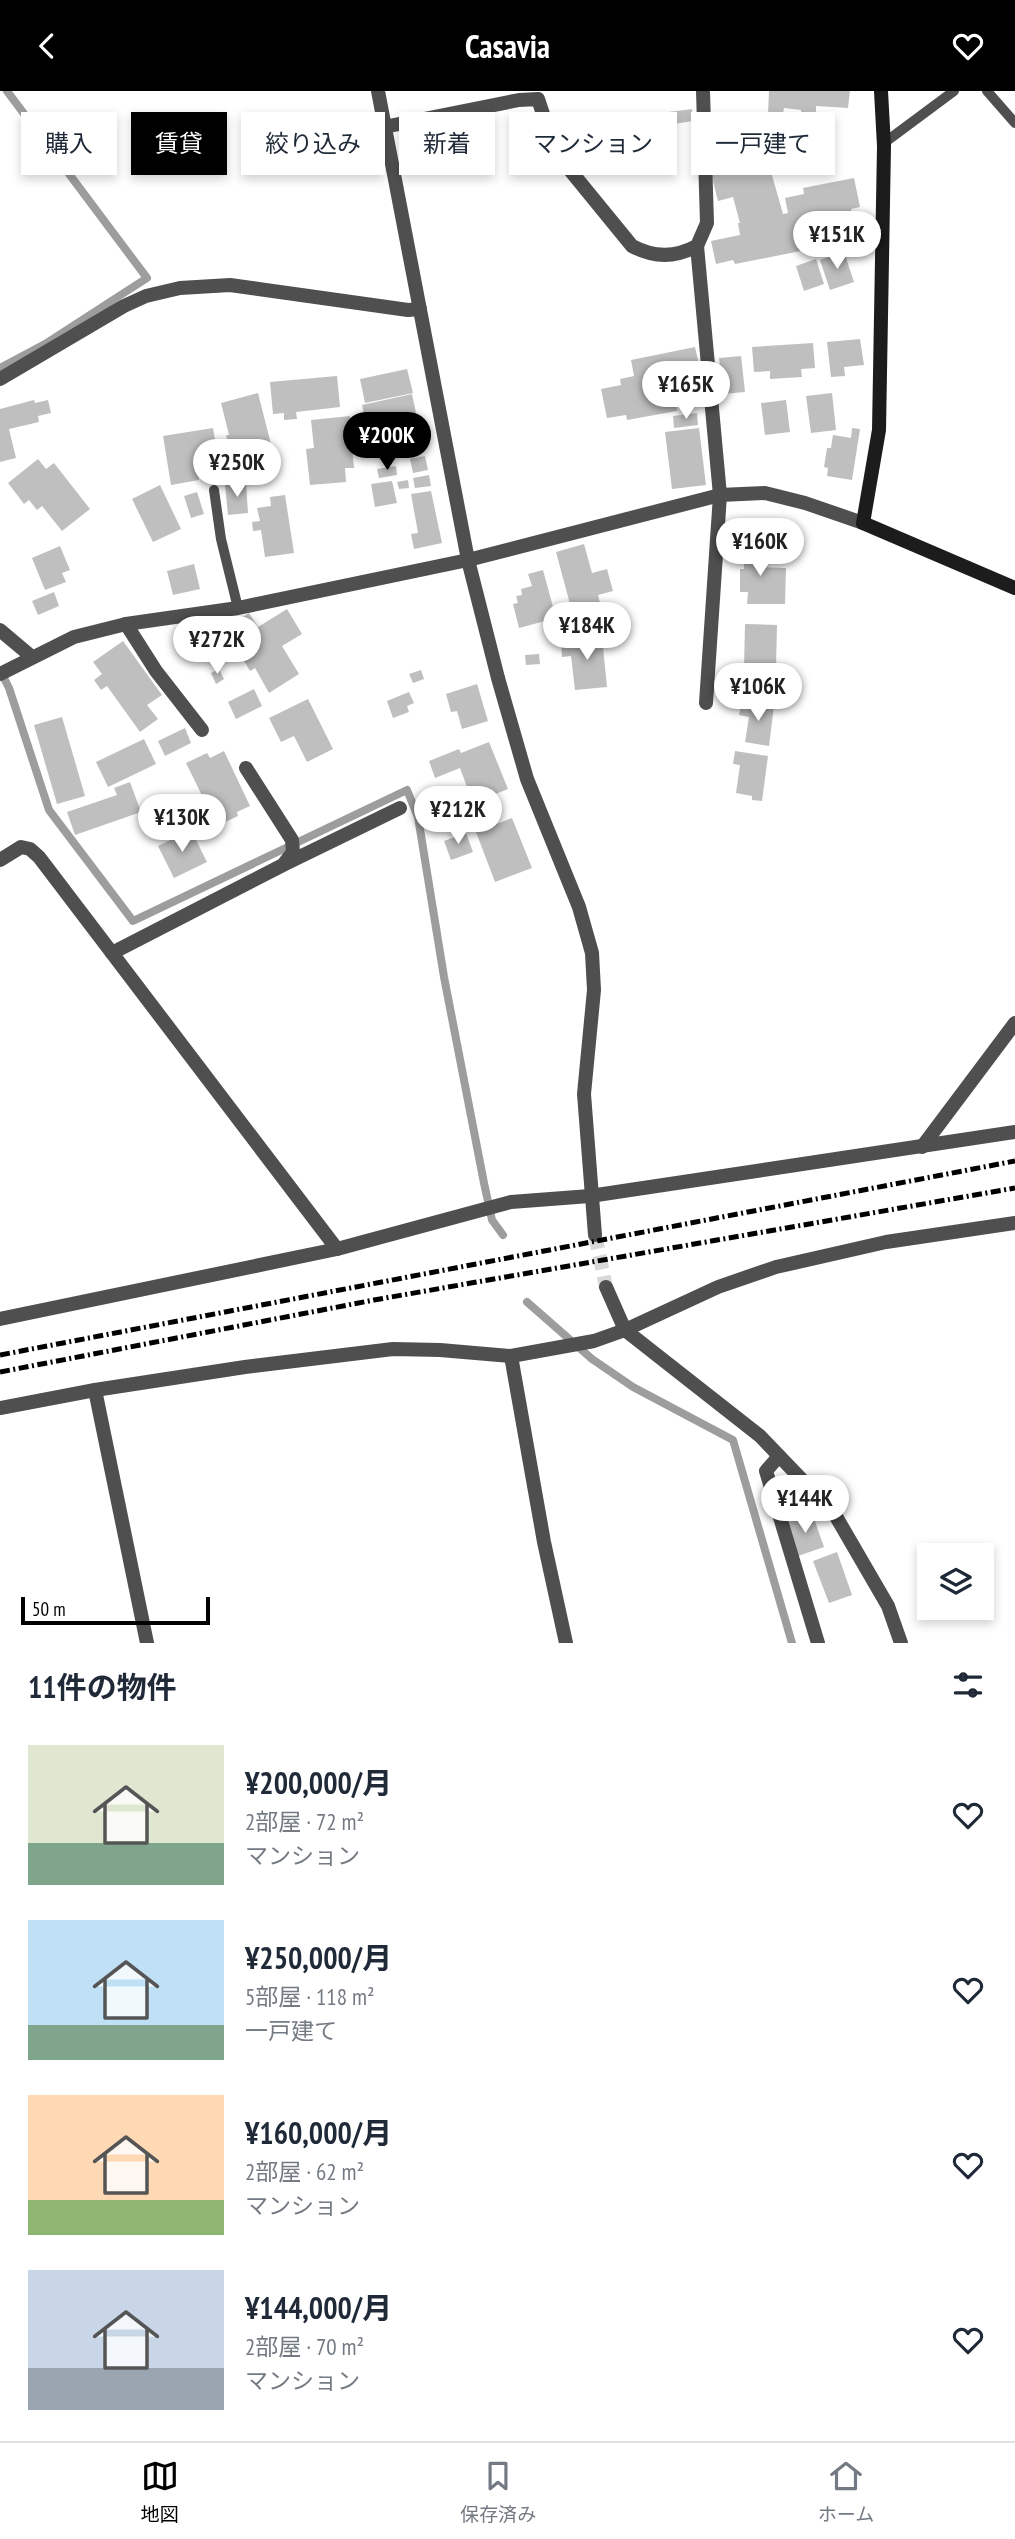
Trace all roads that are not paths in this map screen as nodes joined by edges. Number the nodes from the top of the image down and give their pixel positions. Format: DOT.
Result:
graph roads {
  1 [pos="378,91"];
  2 [pos="703,91"];
  3 [pos="881,91"];
  4 [pos="954,91"];
  5 [pos="987,91"];
  6 [pos="382,112"];
  7 [pos="1015,123"];
  8 [pos="385,127"];
  9 [pos="385,132"];
  10 [pos="884,143"];
  11 [pos="697,246"];
  12 [pos="420,309"];
  13 [pos="0,379"];
  14 [pos="214,490"];
  15 [pos="720,495"];
  16 [pos="863,523"];
  17 [pos="468,560"];
  18 [pos="1015,588"];
  19 [pos="237,607"];
  20 [pos="126,624"];
  21 [pos="0,630"];
  22 [pos="32,657"];
  23 [pos="4,672"];
  24 [pos="706,703"];
  25 [pos="202,730"];
  26 [pos="246,768"];
  27 [pos="400,808"];
  28 [pos="0,860"];
  29 [pos="283,865"];
  30 [pos="112,954"];
  31 [pos="1015,1023"];
  32 [pos="1015,1132"];
  33 [pos="922,1147"];
  34 [pos="590,1196"];
  35 [pos="1015,1223"];
  36 [pos="595,1235"];
  37 [pos="337,1249"];
  38 [pos="606,1287"];
  39 [pos="0,1319"];
  40 [pos="625,1330"];
  41 [pos="511,1356"];
  42 [pos="95,1390"];
  43 [pos="0,1408"];
  44 [pos="779,1456"];
  45 [pos="148,1643"];
  46 [pos="566,1643"];
  47 [pos="818,1643"];
  48 [pos="901,1643"];
  1 -- 6 [label="street"];
  2 -- 11 [label="street"];
  3 -- 10 [label="street"];
  4 -- 10 [label="lane"];
  5 -- 7 [label="lane"];
  8 -- 11 [label="street"];
  9 -- 12 [label="street"];
  10 -- 16 [label="street"];
  11 -- 15 [label="street"];
  12 -- 13 [label="street"];
  12 -- 17 [label="street"];
  14 -- 19 [label="lane"];
  15 -- 16 [label="street"];
  15 -- 17 [label="street"];
  15 -- 24 [label="street"];
  16 -- 18 [label="street"];
  17 -- 19 [label="street"];
  17 -- 34 [label="street"];
  19 -- 20 [label="street"];
  20 -- 22 [label="street"];
  20 -- 25 [label="street"];
  21 -- 22 [label="street"];
  22 -- 23 [label="street"];
  26 -- 29 [label="street"];
  27 -- 29 [label="street"];
  28 -- 30 [label="street"];
  29 -- 30 [label="street"];
  30 -- 37 [label="street"];
  31 -- 33 [label="street"];
  32 -- 33 [label="street"];
  33 -- 34 [label="street"];
  34 -- 36 [label="street"];
  34 -- 37 [label="street"];
  35 -- 40 [label="street"];
  37 -- 39 [label="street"];
  38 -- 40 [label="street"];
  40 -- 41 [label="street"];
  40 -- 44 [label="street"];
  41 -- 42 [label="street"];
  41 -- 46 [label="street"];
  42 -- 43 [label="street"];
  42 -- 45 [label="street"];
  44 -- 47 [label="street"];
  44 -- 48 [label="street"];
}
